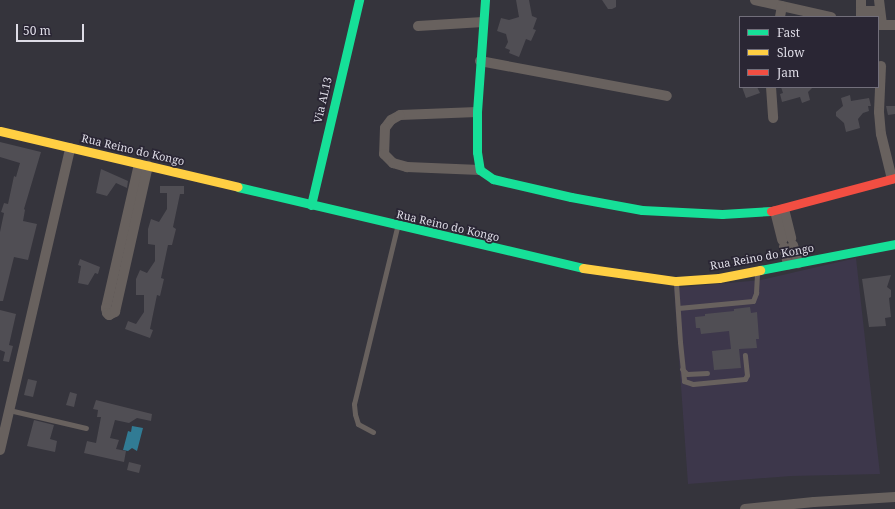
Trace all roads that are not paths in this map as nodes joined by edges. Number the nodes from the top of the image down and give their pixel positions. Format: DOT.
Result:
graph roads {
  1 [pos="359,0"];
  2 [pos="485,0"];
  3 [pos="755,0"];
  4 [pos="861,0"];
  5 [pos="879,0"];
  6 [pos="782,6"];
  7 [pos="880,11"];
  8 [pos="861,14"];
  9 [pos="780,16"];
  10 [pos="827,16"];
  11 [pos="483,22"];
  12 [pos="880,25"];
  13 [pos="895,25"];
  14 [pos="418,26"];
  15 [pos="480,61"];
  16 [pos="881,66"];
  17 [pos="771,88"];
  18 [pos="667,96"];
  19 [pos="477,112"];
  20 [pos="772,118"];
  21 [pos="0,131"];
  22 [pos="70,148"];
  23 [pos="144,165"];
  24 [pos="480,170"];
  25 [pos="893,179"];
  26 [pos="311,205"];
  27 [pos="780,210"];
  28 [pos="397,226"];
  29 [pos="895,244"];
  30 [pos="793,264"];
  31 [pos="757,271"];
  32 [pos="676,281"];
  33 [pos="678,308"];
  34 [pos="745,355"];
  35 [pos="682,368"];
  36 [pos="707,373"];
  37 [pos="689,374"];
  38 [pos="684,381"];
  39 [pos="10,410"];
  40 [pos="86,428"];
  41 [pos="374,432"];
  42 [pos="0,450"];
  43 [pos="895,497"];
  44 [pos="745,509"];
  1 -- 26 [label="street, Via AL13"];
  2 -- 11 [label="street"];
  3 -- 6 [label="street"];
  4 -- 8 [label="street"];
  5 -- 7 [label="street"];
  6 -- 9 [label="street"];
  6 -- 10 [label="street"];
  7 -- 8 [label="street"];
  7 -- 12 [label="street"];
  11 -- 14 [label="street"];
  11 -- 15 [label="street"];
  12 -- 13 [label="street"];
  15 -- 18 [label="street"];
  15 -- 19 [label="street"];
  16 -- 25 [label="street"];
  17 -- 20 [label="street"];
  19 -- 24 [label="street"];
  19 -- 24 [label="street"];
  21 -- 22 [label="street, Rua Reino do Kongo"];
  22 -- 23 [label="street, Rua Reino do Kongo"];
  22 -- 39 [label="street"];
  23 -- 23 [label="street"];
  23 -- 26 [label="street, Rua Reino do Kongo"];
  24 -- 27 [label="street"];
  25 -- 27 [label="street"];
  26 -- 28 [label="street, Rua Reino do Kongo"];
  27 -- 30 [label="street"];
  28 -- 32 [label="street, Rua Reino do Kongo"];
  28 -- 41 [label="lane"];
  29 -- 30 [label="street, Rua Reino do Kongo"];
  30 -- 31 [label="street, Rua Reino do Kongo"];
  31 -- 32 [label="street, Rua Reino do Kongo"];
  31 -- 33 [label="lane"];
  32 -- 33 [label="lane"];
  33 -- 35 [label="lane"];
  34 -- 38 [label="lane"];
  35 -- 37 [label="lane"];
  35 -- 38 [label="lane"];
  36 -- 37 [label="lane"];
  37 -- 38 [label="lane"];
  39 -- 40 [label="lane"];
  39 -- 42 [label="street"];
  43 -- 44 [label="street"];
}
